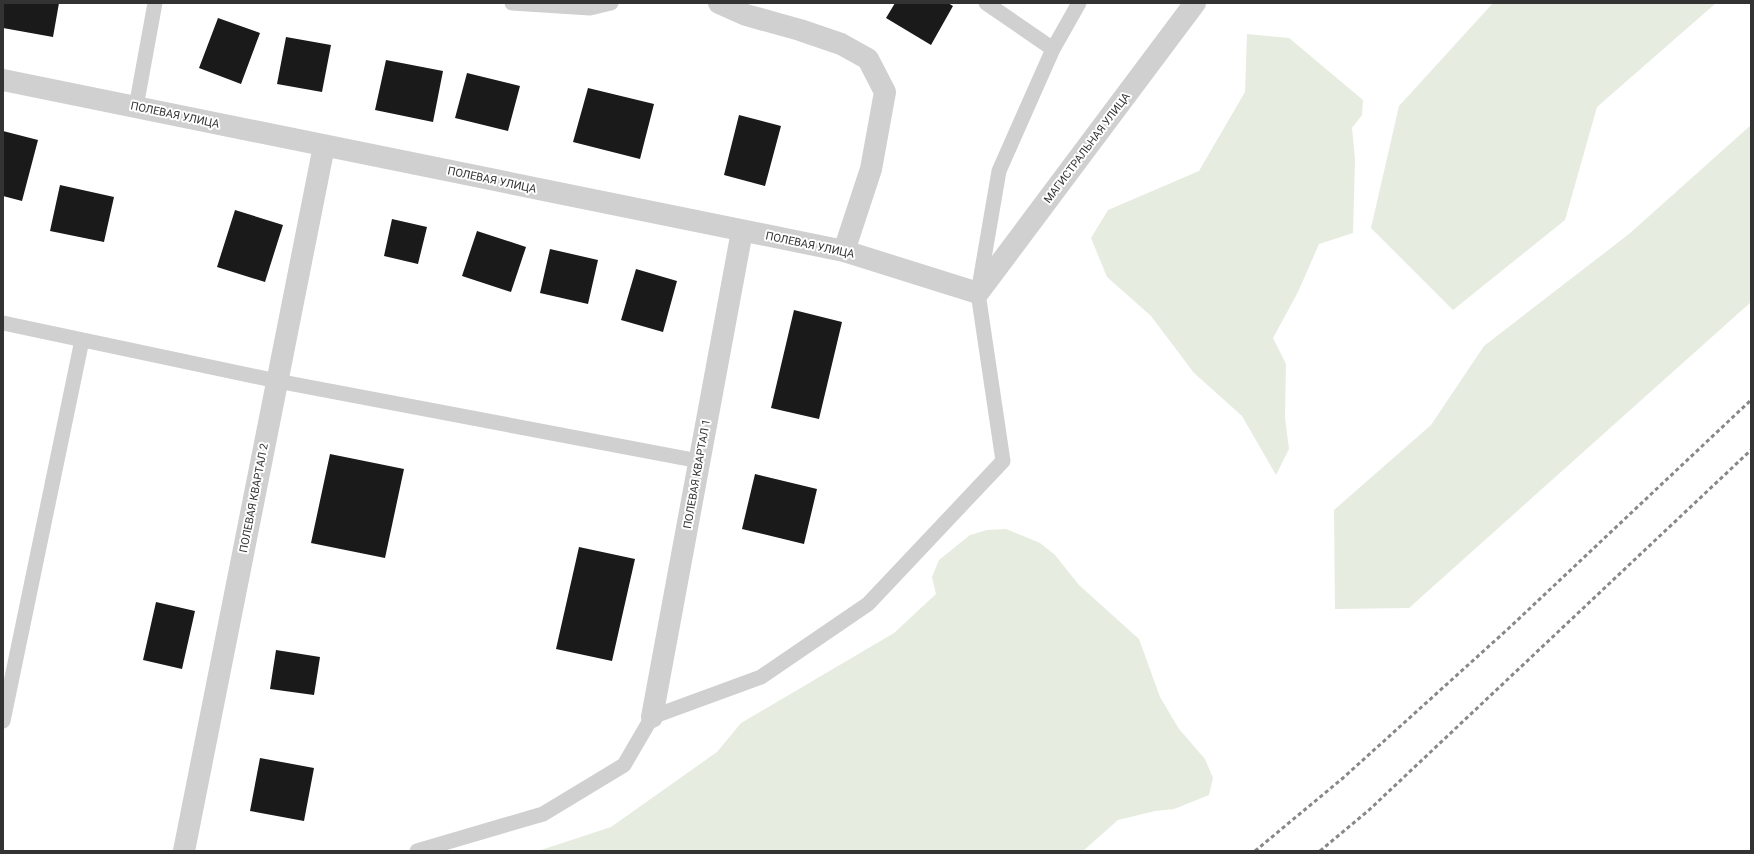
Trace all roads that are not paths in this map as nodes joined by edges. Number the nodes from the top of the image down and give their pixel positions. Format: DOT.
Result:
graph roads {
  1 [pos="155,3"];
  2 [pos="512,3"];
  3 [pos="611,3"];
  4 [pos="719,3"];
  5 [pos="986,3"];
  6 [pos="1079,3"];
  7 [pos="1195,3"];
  8 [pos="1053,49"];
  9 [pos="3,80"];
  10 [pos="136,107"];
  11 [pos="324,146"];
  12 [pos="742,231"];
  13 [pos="844,251"];
  14 [pos="978,293"];
  15 [pos="3,323"];
  16 [pos="82,340"];
  17 [pos="277,381"];
  18 [pos="699,461"];
  19 [pos="652,717"];
  20 [pos="3,721"];
  21 [pos="184,851"];
  22 [pos="417,851"];
  1 -- 10 [label="lane"];
  2 -- 3 [label="lane"];
  4 -- 13 [label="street"];
  5 -- 8 [label="lane"];
  6 -- 8 [label="lane"];
  7 -- 14 [label="street, МАГИСТРАЛЬНАЯ УЛИЦА"];
  8 -- 14 [label="lane"];
  9 -- 10 [label="street, ПОЛЕВАЯ УЛИЦА"];
  10 -- 11 [label="street, ПОЛЕВАЯ УЛИЦА"];
  11 -- 12 [label="street, ПОЛЕВАЯ УЛИЦА"];
  11 -- 17 [label="street, ПОЛЕВАЯ КВАРТАЛ 2"];
  12 -- 13 [label="street, ПОЛЕВАЯ УЛИЦА"];
  12 -- 18 [label="street, ПОЛЕВАЯ КВАРТАЛ 1"];
  13 -- 14 [label="street, ПОЛЕВАЯ УЛИЦА"];
  14 -- 19 [label="lane"];
  15 -- 16 [label="lane"];
  16 -- 17 [label="lane"];
  16 -- 20 [label="lane"];
  17 -- 18 [label="lane"];
  17 -- 21 [label="street, ПОЛЕВАЯ КВАРТАЛ 2"];
  18 -- 19 [label="street, ПОЛЕВАЯ КВАРТАЛ 1"];
  19 -- 22 [label="lane"];
}
